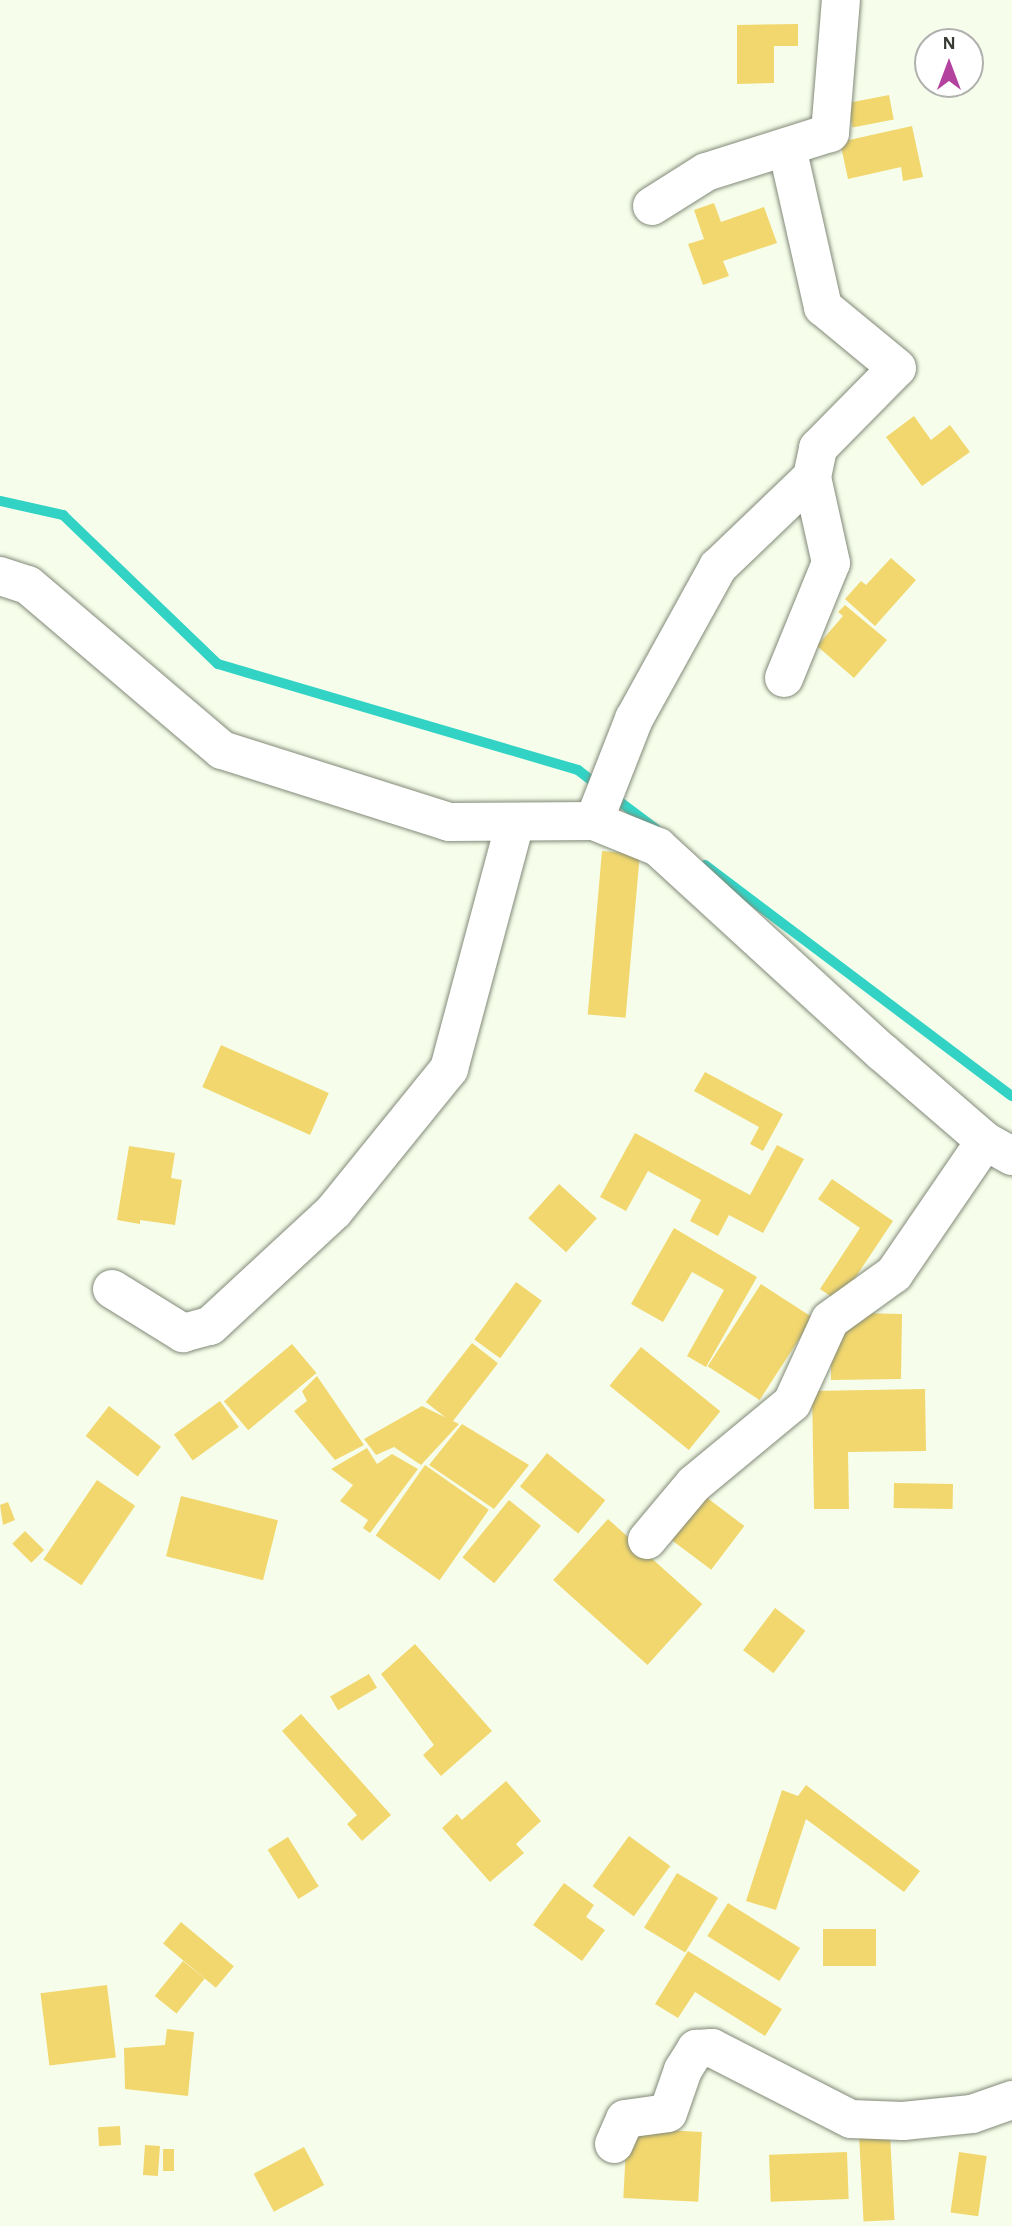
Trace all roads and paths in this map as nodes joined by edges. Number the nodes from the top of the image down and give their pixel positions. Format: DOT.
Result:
graph roads {
  1 [pos="842,0"];
  2 [pos="787,147"];
  3 [pos="653,206"];
  4 [pos="812,477"];
  5 [pos="0,576"];
  6 [pos="784,678"];
  7 [pos="597,810"];
  8 [pos="515,823"];
  9 [pos="998,1149"];
  10 [pos="112,1289"];
  11 [pos="647,1540"];
  12 [pos="1012,2099"];
  13 [pos="614,2144"];
  1 -- 2 [label="street"];
  2 -- 3 [label="street"];
  2 -- 4 [label="street"];
  4 -- 6 [label="street"];
  4 -- 7 [label="street"];
  5 -- 8 [label="street"];
  7 -- 8 [label="street"];
  7 -- 9 [label="street"];
  8 -- 10 [label="street"];
  9 -- 11 [label="street"];
  12 -- 13 [label="street"];
}
